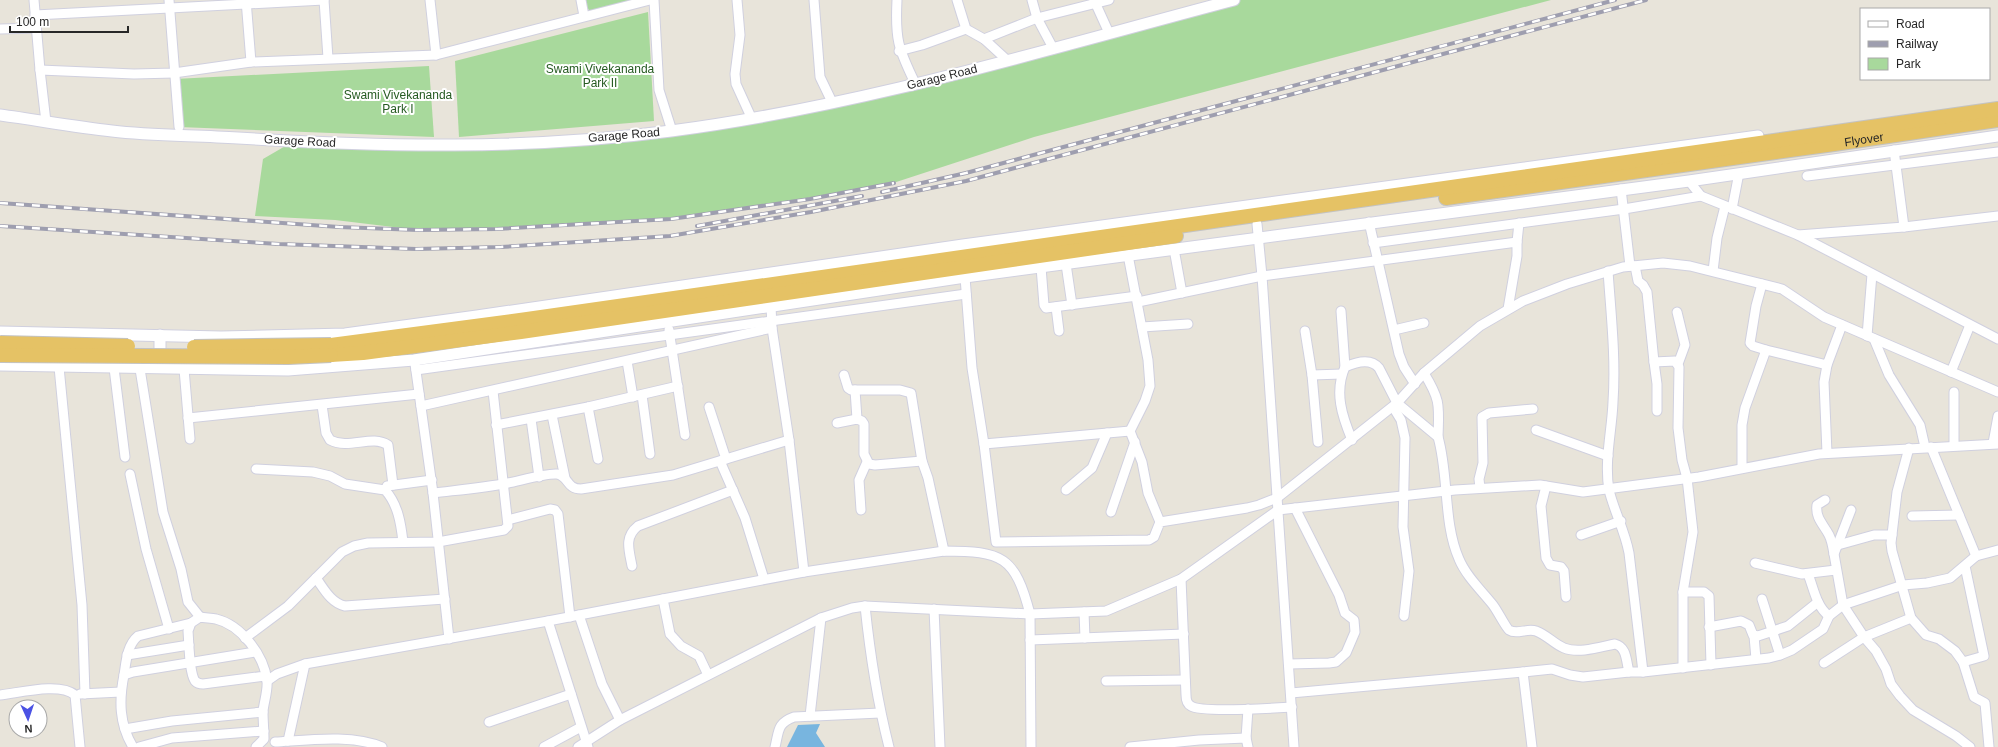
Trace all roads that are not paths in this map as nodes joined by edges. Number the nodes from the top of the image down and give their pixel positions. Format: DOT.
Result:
graph roads {
  1 [pos="34,0"];
  2 [pos="324,0"];
  3 [pos="430,0"];
  4 [pos="582,0"];
  5 [pos="650,0"];
  6 [pos="654,0"];
  7 [pos="737,0"];
  8 [pos="814,0"];
  9 [pos="897,0"];
  10 [pos="957,0"];
  11 [pos="1032,0"];
  12 [pos="1109,0"];
  13 [pos="1234,0"];
  14 [pos="246,2"];
  15 [pos="1094,2"];
  16 [pos="169,4"];
  17 [pos="35,15"];
  18 [pos="584,16"];
  19 [pos="1037,18"];
  20 [pos="36,28"];
  21 [pos="0,29"];
  22 [pos="966,29"];
  23 [pos="1109,33"];
  24 [pos="984,39"];
  25 [pos="1053,48"];
  26 [pos="899,51"];
  27 [pos="436,55"];
  28 [pos="328,58"];
  29 [pos="1008,61"];
  30 [pos="251,62"];
  31 [pos="40,70"];
  32 [pos="174,73"];
  33 [pos="915,83"];
  34 [pos="832,102"];
  35 [pos="1998,102"];
  36 [pos="1998,109"];
  37 [pos="0,115"];
  38 [pos="751,117"];
  39 [pos="1998,120"];
  40 [pos="46,122"];
  41 [pos="179,127"];
  42 [pos="1902,128"];
  43 [pos="672,131"];
  44 [pos="1998,136"];
  45 [pos="1735,148"];
  46 [pos="1894,150"];
  47 [pos="1998,152"];
  48 [pos="1896,165"];
  49 [pos="1807,176"];
  50 [pos="1738,178"];
  51 [pos="1689,181"];
  52 [pos="1621,189"];
  53 [pos="1701,196"];
  54 [pos="1728,207"];
  55 [pos="1624,209"];
  56 [pos="1998,216"];
  57 [pos="1369,222"];
  58 [pos="1519,223"];
  59 [pos="1257,224"];
  60 [pos="1904,227"];
  61 [pos="1798,235"];
  62 [pos="1259,238"];
  63 [pos="1517,242"];
  64 [pos="1373,243"];
  65 [pos="1174,249"];
  66 [pos="1128,255"];
  67 [pos="1377,260"];
  68 [pos="1066,264"];
  69 [pos="1633,266"];
  70 [pos="1041,267"];
  71 [pos="1608,271"];
  72 [pos="1713,271"];
  73 [pos="1872,274"];
  74 [pos="1262,276"];
  75 [pos="965,277"];
  76 [pos="908,280"];
  77 [pos="1762,284"];
  78 [pos="1182,293"];
  79 [pos="966,294"];
  80 [pos="1137,299"];
  81 [pos="1072,305"];
  82 [pos="771,306"];
  83 [pos="1056,307"];
  84 [pos="1508,309"];
  85 [pos="1341,311"];
  86 [pos="1677,312"];
  87 [pos="668,322"];
  88 [pos="1424,323"];
  89 [pos="772,324"];
  90 [pos="1188,324"];
  91 [pos="1842,325"];
  92 [pos="1970,325"];
  93 [pos="1142,327"];
  94 [pos="1394,330"];
  95 [pos="1059,331"];
  96 [pos="1305,331"];
  97 [pos="0,332"];
  98 [pos="13,333"];
  99 [pos="670,334"];
  100 [pos="160,335"];
  101 [pos="1871,337"];
  102 [pos="1998,340"];
  103 [pos="0,343"];
  104 [pos="331,350"];
  105 [pos="1766,350"];
  106 [pos="672,351"];
  107 [pos="0,355"];
  108 [pos="627,361"];
  109 [pos="1654,362"];
  110 [pos="1678,364"];
  111 [pos="0,365"];
  112 [pos="12,365"];
  113 [pos="415,365"];
  114 [pos="1827,365"];
  115 [pos="59,367"];
  116 [pos="114,368"];
  117 [pos="140,368"];
  118 [pos="160,369"];
  119 [pos="184,369"];
  120 [pos="1344,370"];
  121 [pos="1951,372"];
  122 [pos="1424,374"];
  123 [pos="844,375"];
  124 [pos="1312,375"];
  125 [pos="1414,384"];
  126 [pos="678,386"];
  127 [pos="855,390"];
  128 [pos="493,391"];
  129 [pos="1954,392"];
  130 [pos="1998,392"];
  131 [pos="419,394"];
  132 [pos="637,396"];
  133 [pos="322,405"];
  134 [pos="1395,405"];
  135 [pos="421,406"];
  136 [pos="709,407"];
  137 [pos="588,408"];
  138 [pos="1533,409"];
  139 [pos="1657,411"];
  140 [pos="552,415"];
  141 [pos="1998,416"];
  142 [pos="188,418"];
  143 [pos="531,419"];
  144 [pos="857,419"];
  145 [pos="837,423"];
  146 [pos="496,425"];
  147 [pos="1536,430"];
  148 [pos="1130,431"];
  149 [pos="1107,433"];
  150 [pos="685,435"];
  151 [pos="1438,436"];
  152 [pos="190,439"];
  153 [pos="788,440"];
  154 [pos="1352,440"];
  155 [pos="1134,442"];
  156 [pos="1318,442"];
  157 [pos="984,444"];
  158 [pos="1995,444"];
  159 [pos="1954,445"];
  160 [pos="1928,447"];
  161 [pos="1909,448"];
  162 [pos="1827,453"];
  163 [pos="650,454"];
  164 [pos="1608,456"];
  165 [pos="125,457"];
  166 [pos="598,460"];
  167 [pos="723,460"];
  168 [pos="922,461"];
  169 [pos="867,462"];
  170 [pos="1742,468"];
  171 [pos="256,469"];
  172 [pos="130,474"];
  173 [pos="539,477"];
  174 [pos="565,478"];
  175 [pos="1687,478"];
  176 [pos="432,480"];
  177 [pos="503,484"];
  178 [pos="394,485"];
  179 [pos="1546,486"];
  180 [pos="378,487"];
  181 [pos="1480,488"];
  182 [pos="733,490"];
  183 [pos="1066,490"];
  184 [pos="1609,490"];
  185 [pos="1448,491"];
  186 [pos="433,493"];
  187 [pos="1404,496"];
  188 [pos="1277,498"];
  189 [pos="1825,500"];
  190 [pos="1295,508"];
  191 [pos="861,510"];
  192 [pos="1278,510"];
  193 [pos="1851,510"];
  194 [pos="1111,512"];
  195 [pos="1959,515"];
  196 [pos="1912,516"];
  197 [pos="508,520"];
  198 [pos="1160,522"];
  199 [pos="1621,522"];
  200 [pos="1581,535"];
  201 [pos="1892,535"];
  202 [pos="403,542"];
  203 [pos="438,542"];
  204 [pos="996,542"];
  205 [pos="1838,545"];
  206 [pos="1998,550"];
  207 [pos="944,551"];
  208 [pos="982,553"];
  209 [pos="1834,554"];
  210 [pos="1976,556"];
  211 [pos="1755,562"];
  212 [pos="632,566"];
  213 [pos="1965,566"];
  214 [pos="1836,570"];
  215 [pos="804,572"];
  216 [pos="1808,574"];
  217 [pos="316,578"];
  218 [pos="764,579"];
  219 [pos="1181,580"];
  220 [pos="1903,585"];
  221 [pos="1683,592"];
  222 [pos="1566,597"];
  223 [pos="444,599"];
  224 [pos="663,599"];
  225 [pos="1762,599"];
  226 [pos="1818,602"];
  227 [pos="865,606"];
  228 [pos="1843,606"];
  229 [pos="934,609"];
  230 [pos="1084,612"];
  231 [pos="1030,614"];
  232 [pos="574,616"];
  233 [pos="1404,616"];
  234 [pos="1829,616"];
  235 [pos="200,617"];
  236 [pos="821,618"];
  237 [pos="1911,618"];
  238 [pos="548,621"];
  239 [pos="191,623"];
  240 [pos="1709,627"];
  241 [pos="170,629"];
  242 [pos="1772,632"];
  243 [pos="1184,634"];
  244 [pos="1754,636"];
  245 [pos="1864,637"];
  246 [pos="245,638"];
  247 [pos="1085,638"];
  248 [pos="450,639"];
  249 [pos="1030,640"];
  250 [pos="189,645"];
  251 [pos="256,652"];
  252 [pos="127,655"];
  253 [pos="1780,655"];
  254 [pos="1756,659"];
  255 [pos="191,661"];
  256 [pos="1963,662"];
  257 [pos="1824,663"];
  258 [pos="305,664"];
  259 [pos="1289,664"];
  260 [pos="1711,665"];
  261 [pos="1683,668"];
  262 [pos="1523,672"];
  263 [pos="1629,672"];
  264 [pos="1643,672"];
  265 [pos="124,675"];
  266 [pos="708,675"];
  267 [pos="266,678"];
  268 [pos="1185,680"];
  269 [pos="1106,681"];
  270 [pos="121,692"];
  271 [pos="1291,693"];
  272 [pos="85,694"];
  273 [pos="571,694"];
  274 [pos="75,695"];
  275 [pos="0,696"];
  276 [pos="1292,708"];
  277 [pos="1248,709"];
  278 [pos="263,712"];
  279 [pos="880,713"];
  280 [pos="810,716"];
  281 [pos="620,720"];
  282 [pos="489,722"];
  283 [pos="581,727"];
  284 [pos="125,729"];
  285 [pos="264,735"];
  286 [pos="1247,742"];
  287 [pos="282,744"];
  288 [pos="584,746"];
  289 [pos="80,747"];
  290 [pos="133,747"];
  291 [pos="138,747"];
  292 [pos="256,747"];
  293 [pos="382,747"];
  294 [pos="544,747"];
  295 [pos="775,747"];
  296 [pos="889,747"];
  297 [pos="940,747"];
  298 [pos="1031,747"];
  299 [pos="1130,747"];
  300 [pos="1294,747"];
  301 [pos="1532,747"];
  302 [pos="1970,747"];
  303 [pos="1989,747"];
  1 -- 17 [label="street"];
  2 -- 14 [label="street"];
  2 -- 28 [label="street"];
  3 -- 27 [label="street"];
  4 -- 18 [label="street"];
  5 -- 18 [label="street"];
  6 -- 43 [label="street"];
  7 -- 38 [label="street"];
  8 -- 34 [label="street"];
  9 -- 26 [label="street"];
  10 -- 22 [label="street"];
  11 -- 19 [label="street"];
  12 -- 15 [label="street"];
  13 -- 23 [label="street, Garage Road"];
  14 -- 16 [label="street"];
  14 -- 30 [label="street"];
  15 -- 19 [label="street"];
  15 -- 23 [label="street"];
  16 -- 17 [label="street"];
  16 -- 32 [label="street"];
  17 -- 20 [label="street"];
  18 -- 27 [label="street"];
  19 -- 24 [label="street"];
  19 -- 25 [label="street"];
  20 -- 21 [label="street"];
  20 -- 31 [label="street"];
  22 -- 24 [label="street"];
  22 -- 26 [label="street"];
  23 -- 25 [label="street, Garage Road"];
  24 -- 29 [label="street"];
  25 -- 29 [label="street, Garage Road"];
  26 -- 33 [label="street"];
  27 -- 28 [label="street"];
  28 -- 30 [label="street"];
  29 -- 33 [label="street, Garage Road"];
  30 -- 32 [label="street"];
  31 -- 32 [label="street"];
  31 -- 40 [label="street"];
  32 -- 41 [label="street"];
  33 -- 34 [label="street, Garage Road"];
  34 -- 38 [label="street, Garage Road"];
  35 -- 45 [label="street"];
  36 -- 42 [label="highway, Flyover"];
  37 -- 40 [label="street, Garage Road"];
  38 -- 43 [label="street, Garage Road"];
  39 -- 42 [label="highway, Flyover"];
  40 -- 43 [label="street, Garage Road"];
  42 -- 45 [label="highway, Flyover"];
  44 -- 46 [label="street"];
  45 -- 59 [label="highway"];
  45 -- 100 [label="street"];
  45 -- 104 [label="highway"];
  46 -- 48 [label="street"];
  46 -- 51 [label="street"];
  47 -- 48 [label="street"];
  48 -- 49 [label="street"];
  48 -- 60 [label="street"];
  50 -- 54 [label="street"];
  51 -- 52 [label="street"];
  51 -- 53 [label="street"];
  52 -- 55 [label="street"];
  52 -- 57 [label="street"];
  53 -- 54 [label="street"];
  53 -- 55 [label="street"];
  54 -- 61 [label="street"];
  54 -- 72 [label="street"];
  55 -- 58 [label="street"];
  55 -- 69 [label="street"];
  56 -- 60 [label="street"];
  57 -- 62 [label="street"];
  57 -- 64 [label="street"];
  58 -- 63 [label="street"];
  58 -- 64 [label="street"];
  59 -- 62 [label="street"];
  59 -- 76 [label="highway"];
  60 -- 61 [label="street"];
  61 -- 73 [label="street"];
  62 -- 65 [label="street"];
  62 -- 74 [label="street"];
  63 -- 67 [label="street"];
  63 -- 84 [label="street"];
  64 -- 67 [label="street"];
  65 -- 66 [label="street"];
  65 -- 78 [label="street"];
  66 -- 68 [label="street"];
  66 -- 80 [label="street"];
  67 -- 74 [label="street"];
  67 -- 94 [label="street"];
  68 -- 70 [label="street"];
  68 -- 81 [label="street"];
  69 -- 71 [label="street"];
  69 -- 72 [label="street"];
  69 -- 109 [label="street"];
  70 -- 75 [label="street"];
  70 -- 83 [label="street"];
  71 -- 84 [label="street"];
  71 -- 164 [label="street"];
  72 -- 77 [label="street"];
  73 -- 92 [label="street"];
  73 -- 101 [label="street"];
  74 -- 78 [label="street"];
  74 -- 188 [label="street"];
  75 -- 76 [label="street"];
  75 -- 79 [label="street"];
  76 -- 82 [label="street"];
  76 -- 104 [label="highway"];
  77 -- 91 [label="street"];
  77 -- 105 [label="street"];
  78 -- 80 [label="street"];
  79 -- 89 [label="street"];
  79 -- 157 [label="street"];
  80 -- 81 [label="street"];
  80 -- 93 [label="street"];
  81 -- 83 [label="street"];
  82 -- 87 [label="street"];
  82 -- 89 [label="street"];
  83 -- 95 [label="street"];
  84 -- 122 [label="street"];
  85 -- 120 [label="street"];
  86 -- 110 [label="street"];
  87 -- 99 [label="street"];
  87 -- 113 [label="street"];
  88 -- 94 [label="street"];
  89 -- 99 [label="street"];
  89 -- 106 [label="street"];
  89 -- 153 [label="street"];
  90 -- 93 [label="street"];
  91 -- 101 [label="street"];
  91 -- 114 [label="street"];
  92 -- 102 [label="street"];
  92 -- 121 [label="street"];
  93 -- 148 [label="street"];
  94 -- 125 [label="street"];
  96 -- 124 [label="street"];
  97 -- 98 [label="street"];
  98 -- 100 [label="street"];
  98 -- 112 [label="street"];
  99 -- 106 [label="street"];
  99 -- 113 [label="street"];
  100 -- 118 [label="street"];
  101 -- 121 [label="street"];
  101 -- 160 [label="street"];
  103 -- 104 [label="highway, bridge"];
  104 -- 107 [label="highway, bridge"];
  105 -- 114 [label="street"];
  105 -- 170 [label="street"];
  106 -- 108 [label="street"];
  106 -- 126 [label="street"];
  108 -- 128 [label="street"];
  108 -- 132 [label="street"];
  109 -- 110 [label="street"];
  109 -- 139 [label="street"];
  110 -- 175 [label="street"];
  111 -- 112 [label="street"];
  112 -- 115 [label="street"];
  113 -- 119 [label="street"];
  113 -- 131 [label="street"];
  114 -- 162 [label="street"];
  115 -- 116 [label="street"];
  115 -- 272 [label="street"];
  116 -- 117 [label="street"];
  116 -- 165 [label="street"];
  117 -- 118 [label="street"];
  117 -- 235 [label="street"];
  118 -- 119 [label="street"];
  119 -- 142 [label="street"];
  120 -- 124 [label="street"];
  120 -- 134 [label="street"];
  120 -- 154 [label="street"];
  121 -- 130 [label="street"];
  122 -- 125 [label="street"];
  122 -- 151 [label="street"];
  123 -- 127 [label="street"];
  124 -- 156 [label="street"];
  125 -- 134 [label="street"];
  126 -- 132 [label="street"];
  126 -- 150 [label="street"];
  127 -- 144 [label="street"];
  127 -- 168 [label="street"];
  128 -- 135 [label="street"];
  128 -- 146 [label="street"];
  129 -- 159 [label="street"];
  131 -- 133 [label="street"];
  131 -- 135 [label="street"];
  132 -- 137 [label="street"];
  132 -- 163 [label="street"];
  133 -- 142 [label="street"];
  133 -- 178 [label="street"];
  134 -- 151 [label="street"];
  134 -- 154 [label="street"];
  134 -- 187 [label="street"];
  135 -- 176 [label="street"];
  136 -- 167 [label="street"];
  137 -- 140 [label="street"];
  137 -- 166 [label="street"];
  138 -- 181 [label="street"];
  140 -- 143 [label="street"];
  140 -- 174 [label="street"];
  141 -- 158 [label="street"];
  142 -- 152 [label="street"];
  143 -- 146 [label="street"];
  143 -- 173 [label="street"];
  144 -- 145 [label="street"];
  144 -- 169 [label="street"];
  146 -- 177 [label="street"];
  147 -- 164 [label="street"];
  148 -- 149 [label="street"];
  148 -- 155 [label="street"];
  149 -- 157 [label="street"];
  149 -- 183 [label="street"];
  151 -- 185 [label="street"];
  153 -- 167 [label="street"];
  153 -- 215 [label="street"];
  154 -- 188 [label="street"];
  155 -- 194 [label="street"];
  155 -- 198 [label="street"];
  157 -- 204 [label="street"];
  158 -- 159 [label="street"];
  159 -- 160 [label="street"];
  160 -- 161 [label="street"];
  160 -- 195 [label="street"];
  161 -- 162 [label="street"];
  161 -- 201 [label="street"];
  162 -- 170 [label="street"];
  164 -- 184 [label="street"];
  167 -- 174 [label="street"];
  167 -- 182 [label="street"];
  168 -- 169 [label="street"];
  168 -- 207 [label="street"];
  169 -- 191 [label="street"];
  170 -- 175 [label="street"];
  171 -- 180 [label="street"];
  172 -- 241 [label="street"];
  173 -- 174 [label="street"];
  173 -- 177 [label="street"];
  175 -- 184 [label="street"];
  175 -- 221 [label="street"];
  176 -- 178 [label="street"];
  176 -- 186 [label="street"];
  177 -- 186 [label="street"];
  177 -- 197 [label="street"];
  178 -- 180 [label="street"];
  179 -- 181 [label="street"];
  179 -- 184 [label="street"];
  179 -- 222 [label="street"];
  180 -- 202 [label="street"];
  181 -- 185 [label="street"];
  182 -- 212 [label="street"];
  182 -- 218 [label="street"];
  184 -- 199 [label="street"];
  185 -- 187 [label="street"];
  185 -- 263 [label="street"];
  186 -- 203 [label="street"];
  187 -- 190 [label="street"];
  187 -- 233 [label="street"];
  188 -- 192 [label="street"];
  188 -- 198 [label="street"];
  189 -- 209 [label="street"];
  190 -- 192 [label="street"];
  190 -- 259 [label="street"];
  192 -- 219 [label="street"];
  192 -- 259 [label="street"];
  193 -- 205 [label="street"];
  195 -- 196 [label="street"];
  195 -- 210 [label="street"];
  197 -- 203 [label="street"];
  197 -- 232 [label="street"];
  198 -- 204 [label="street"];
  199 -- 200 [label="street"];
  199 -- 264 [label="street"];
  201 -- 205 [label="street"];
  201 -- 220 [label="street"];
  202 -- 203 [label="street"];
  202 -- 217 [label="street"];
  203 -- 223 [label="street"];
  204 -- 208 [label="street"];
  205 -- 209 [label="street"];
  206 -- 210 [label="street"];
  207 -- 208 [label="street"];
  207 -- 215 [label="street"];
  208 -- 231 [label="street"];
  209 -- 214 [label="street"];
  210 -- 213 [label="street"];
  211 -- 216 [label="street"];
  213 -- 220 [label="street"];
  213 -- 256 [label="street"];
  214 -- 216 [label="street"];
  214 -- 228 [label="street"];
  215 -- 218 [label="street"];
  216 -- 226 [label="street"];
  217 -- 223 [label="street"];
  217 -- 246 [label="street"];
  218 -- 224 [label="street"];
  219 -- 230 [label="street"];
  219 -- 243 [label="street"];
  220 -- 228 [label="street"];
  220 -- 237 [label="street"];
  221 -- 240 [label="street"];
  221 -- 261 [label="street"];
  223 -- 248 [label="street"];
  224 -- 232 [label="street"];
  224 -- 266 [label="street"];
  225 -- 242 [label="street"];
  226 -- 234 [label="street"];
  226 -- 242 [label="street"];
  227 -- 229 [label="street"];
  227 -- 236 [label="street"];
  227 -- 279 [label="street"];
  228 -- 234 [label="street"];
  228 -- 245 [label="street"];
  229 -- 231 [label="street"];
  229 -- 297 [label="street"];
  230 -- 231 [label="street"];
  230 -- 247 [label="street"];
  231 -- 249 [label="street"];
  232 -- 238 [label="street"];
  232 -- 281 [label="street"];
  234 -- 253 [label="street"];
  235 -- 239 [label="street"];
  235 -- 246 [label="street"];
  236 -- 266 [label="street"];
  236 -- 280 [label="street"];
  237 -- 245 [label="street"];
  237 -- 256 [label="street"];
  238 -- 248 [label="street"];
  238 -- 273 [label="street"];
  239 -- 241 [label="street"];
  239 -- 250 [label="street"];
  240 -- 244 [label="street"];
  240 -- 260 [label="street"];
  241 -- 252 [label="street"];
  242 -- 244 [label="street"];
  242 -- 253 [label="street"];
  243 -- 247 [label="street"];
  243 -- 268 [label="street"];
  244 -- 254 [label="street"];
  245 -- 257 [label="street"];
  245 -- 302 [label="street"];
  246 -- 251 [label="street"];
  247 -- 249 [label="street"];
  248 -- 258 [label="street"];
  249 -- 298 [label="street"];
  250 -- 252 [label="street"];
  250 -- 255 [label="street"];
  251 -- 255 [label="street"];
  251 -- 267 [label="street"];
  252 -- 265 [label="street"];
  253 -- 254 [label="street"];
  254 -- 260 [label="street"];
  255 -- 265 [label="street"];
  255 -- 267 [label="street"];
  256 -- 303 [label="street"];
  258 -- 267 [label="street"];
  258 -- 287 [label="street"];
  259 -- 271 [label="street"];
  260 -- 261 [label="street"];
  261 -- 264 [label="street"];
  262 -- 263 [label="street"];
  262 -- 271 [label="street"];
  262 -- 301 [label="street"];
  263 -- 264 [label="street"];
  265 -- 270 [label="street"];
  266 -- 281 [label="street"];
  267 -- 278 [label="street"];
  268 -- 269 [label="street"];
  268 -- 277 [label="street"];
  270 -- 272 [label="street"];
  270 -- 284 [label="street"];
  271 -- 276 [label="street"];
  272 -- 274 [label="street"];
  273 -- 282 [label="street"];
  273 -- 283 [label="street"];
  274 -- 275 [label="street"];
  274 -- 289 [label="street"];
  276 -- 277 [label="street"];
  276 -- 300 [label="street"];
  277 -- 286 [label="street"];
  278 -- 284 [label="street"];
  278 -- 285 [label="street"];
  279 -- 280 [label="street"];
  279 -- 296 [label="street"];
  280 -- 295 [label="street"];
  281 -- 288 [label="street"];
  283 -- 288 [label="street"];
  283 -- 294 [label="street"];
  284 -- 290 [label="street"];
  285 -- 287 [label="street"];
  285 -- 291 [label="street"];
  285 -- 292 [label="street"];
  286 -- 299 [label="street"];
  287 -- 293 [label="street"];
}
